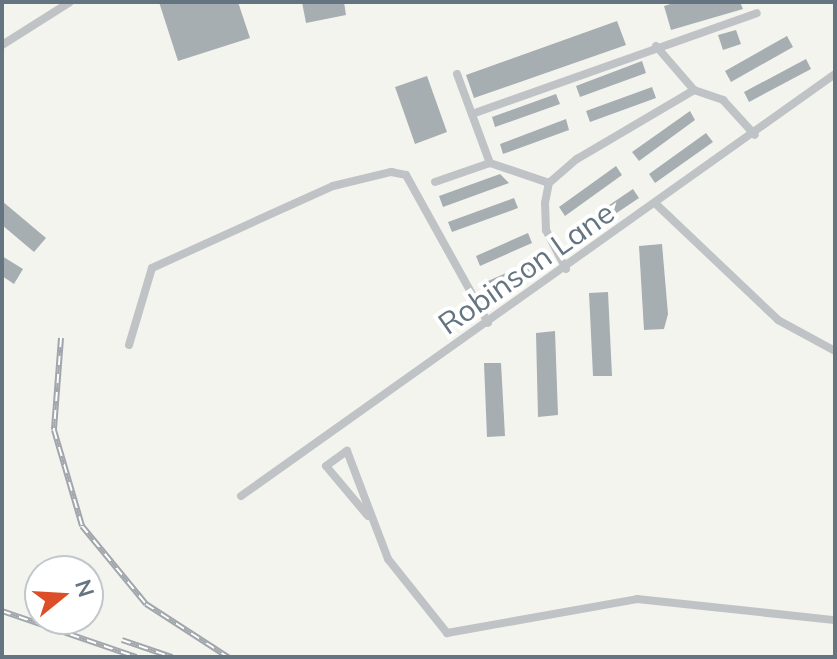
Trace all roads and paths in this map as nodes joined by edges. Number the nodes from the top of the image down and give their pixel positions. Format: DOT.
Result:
graph roads {
  1 [pos="70,2"];
  2 [pos="757,13"];
  3 [pos="2,45"];
  4 [pos="656,46"];
  5 [pos="457,74"];
  6 [pos="835,74"];
  7 [pos="694,90"];
  8 [pos="472,114"];
  9 [pos="755,135"];
  10 [pos="490,163"];
  11 [pos="435,182"];
  12 [pos="549,183"];
  13 [pos="657,205"];
  14 [pos="566,269"];
  15 [pos="488,323"];
  16 [pos="129,345"];
  17 [pos="835,351"];
  18 [pos="241,496"];
  19 [pos="368,516"];
  20 [pos="835,620"];
  1 -- 3 [label="street"];
  2 -- 4 [label="street"];
  4 -- 7 [label="street"];
  4 -- 8 [label="street"];
  5 -- 8 [label="street"];
  6 -- 9 [label="street, Robinson Lane"];
  7 -- 9 [label="street"];
  7 -- 12 [label="street"];
  8 -- 10 [label="street"];
  9 -- 13 [label="street, Robinson Lane"];
  10 -- 11 [label="street"];
  10 -- 12 [label="street"];
  12 -- 14 [label="street"];
  13 -- 14 [label="street, Robinson Lane"];
  13 -- 17 [label="street"];
  14 -- 15 [label="street, Robinson Lane"];
  15 -- 16 [label="street"];
  15 -- 18 [label="street, Robinson Lane"];
  19 -- 19 [label="street"];
  19 -- 20 [label="street"];
}
